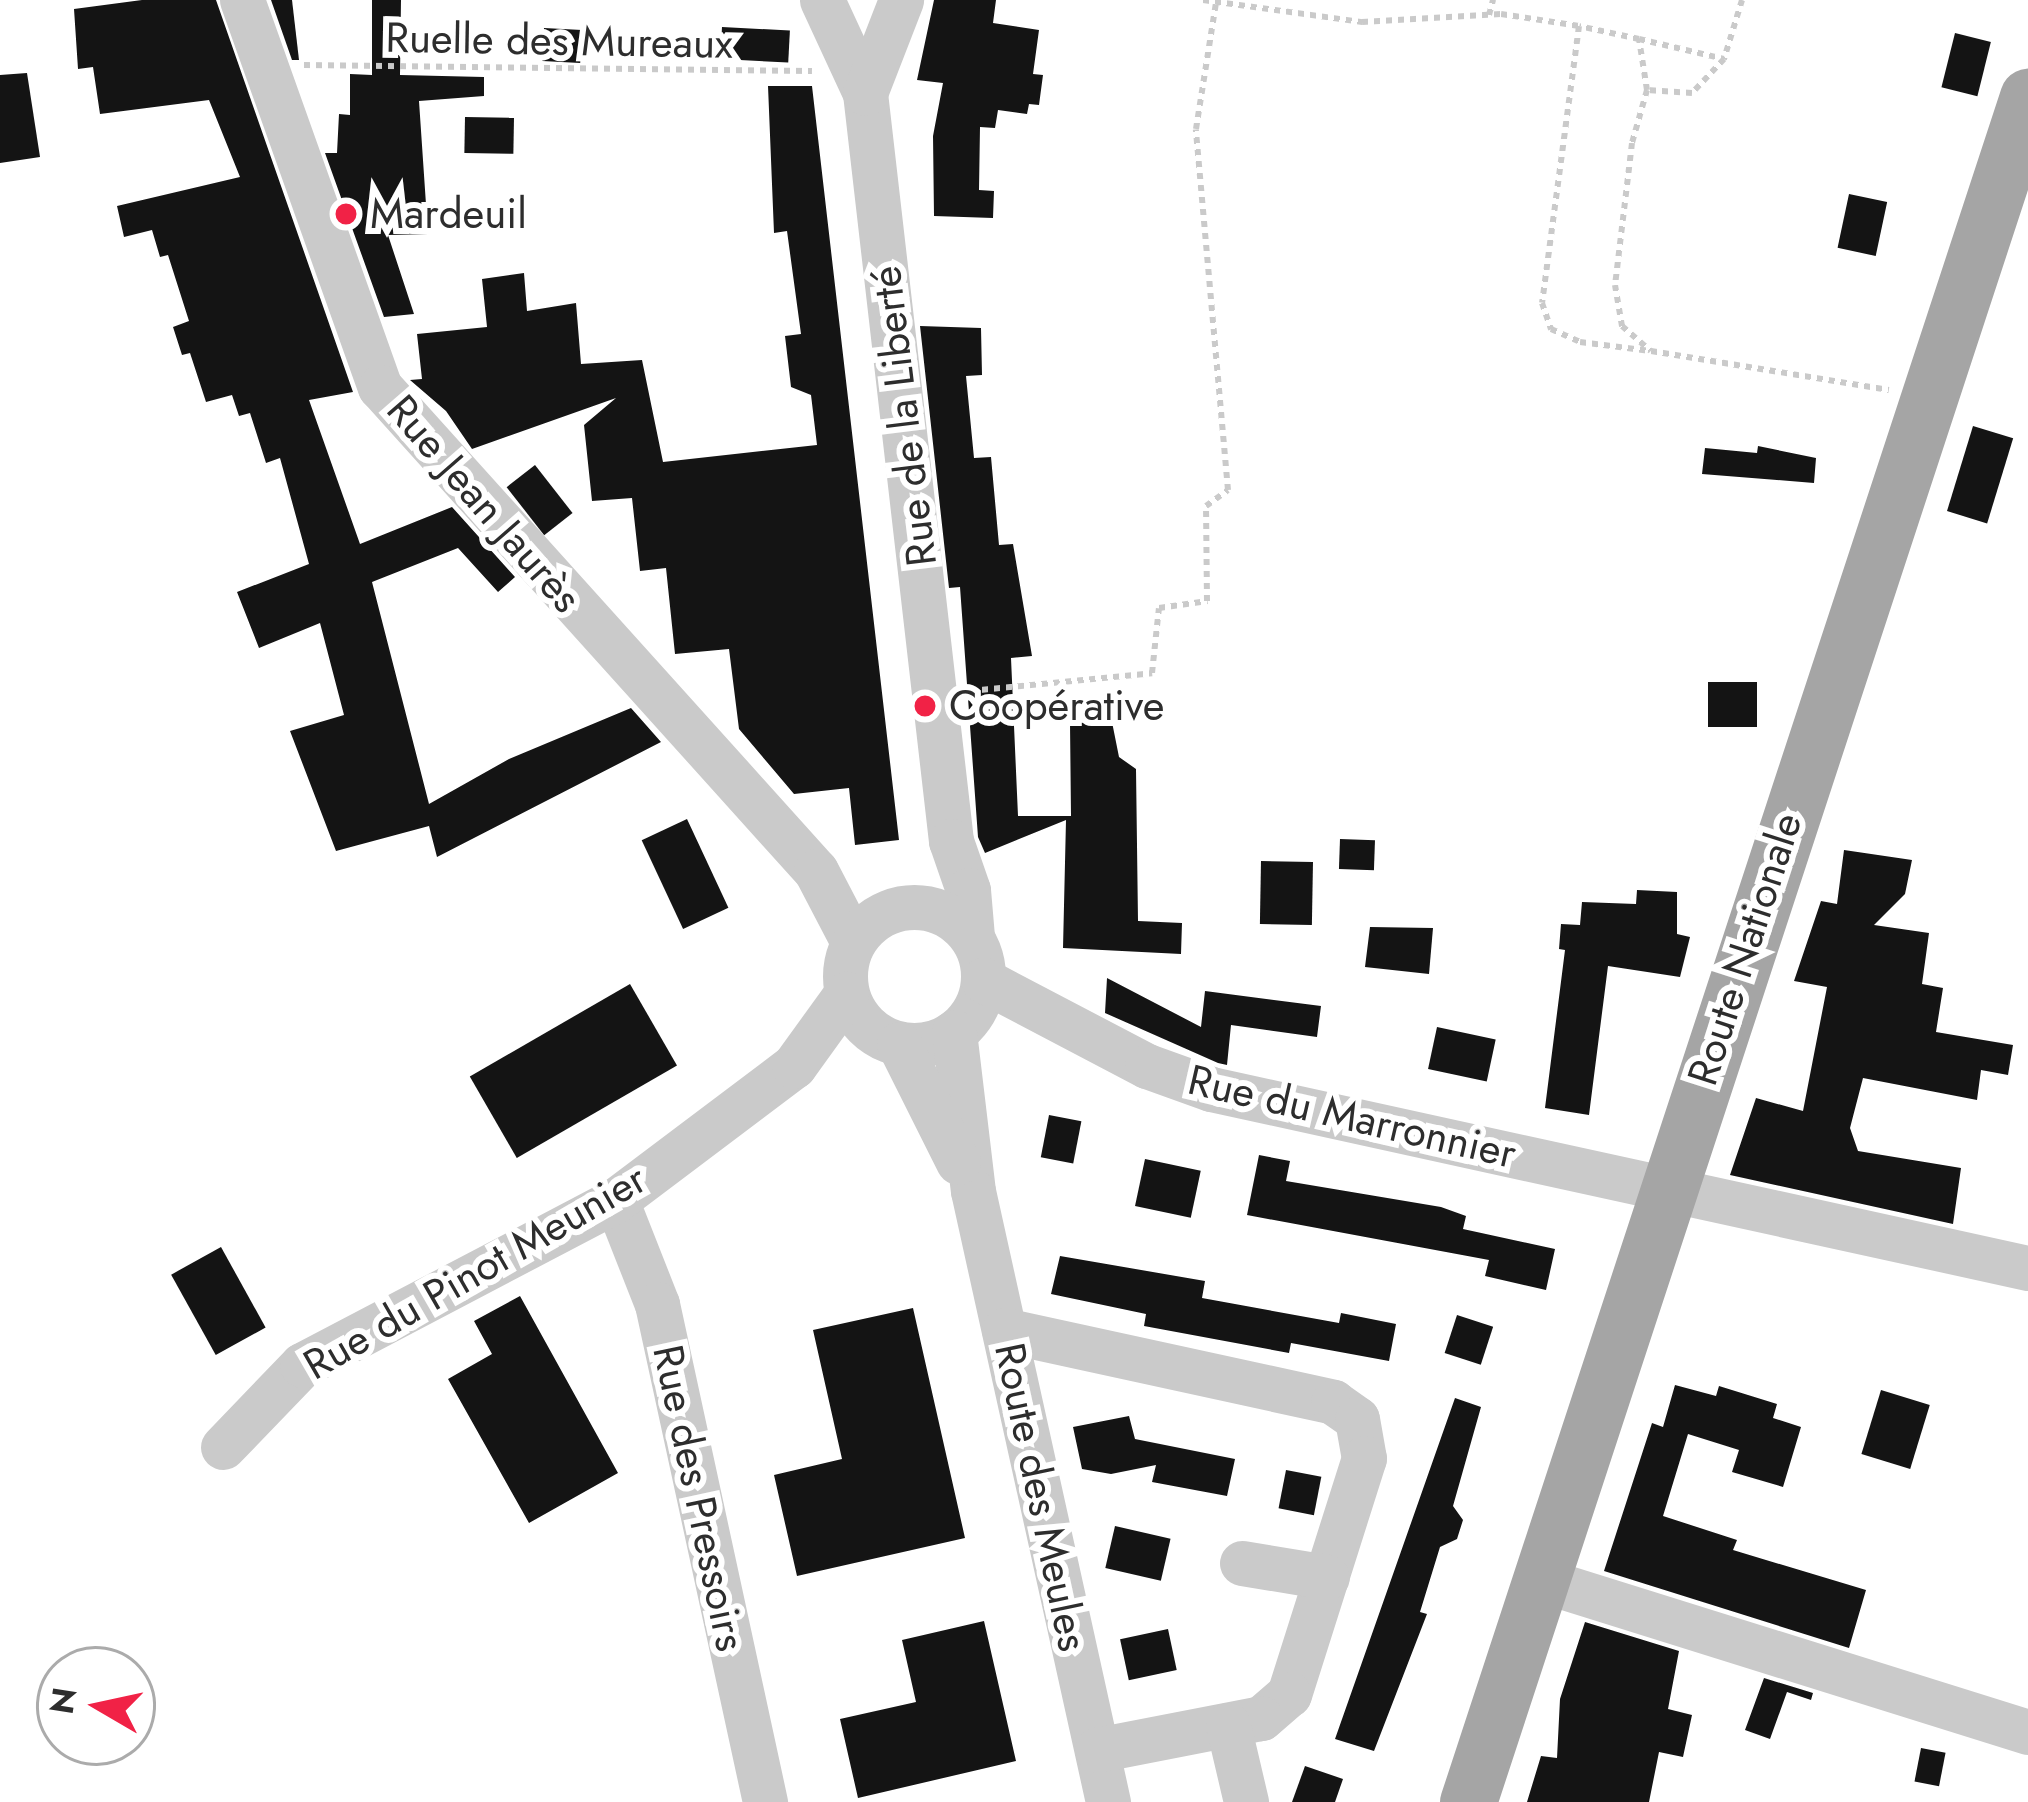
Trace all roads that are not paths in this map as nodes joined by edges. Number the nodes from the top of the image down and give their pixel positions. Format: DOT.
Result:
graph roads {
  1 [pos="242,0"];
  2 [pos="822,0"];
  3 [pos="901,0"];
  4 [pos="858,76"];
  5 [pos="2028,97"];
  6 [pos="951,841"];
  7 [pos="816,871"];
  8 [pos="907,909"];
  9 [pos="853,942"];
  10 [pos="977,959"];
  11 [pos="847,994"];
  12 [pos="954,1033"];
  13 [pos="892,1042"];
  14 [pos="794,1066"];
  15 [pos="1667,1189"];
  16 [pos="973,1191"];
  17 [pos="616,1199"];
  18 [pos="2028,1268"];
  19 [pos="1004,1330"];
  20 [pos="224,1447"];
  21 [pos="1242,1563"];
  22 [pos="1327,1576"];
  23 [pos="1544,1581"];
  24 [pos="1228,1725"];
  25 [pos="2028,1732"];
  26 [pos="1097,1750"];
  27 [pos="765,1802"];
  28 [pos="1108,1802"];
  29 [pos="1246,1802"];
  30 [pos="1468,1802"];
  1 -- 7 [label="street, Rue Jean Jaurès"];
  2 -- 4 [label="street, Rue de la Liberté"];
  3 -- 4 [label="street"];
  4 -- 6 [label="street, Rue de la Liberté"];
  5 -- 15 [label="main road, Route Nationale"];
  6 -- 8 [label="street, Rue de la Liberté"];
  6 -- 10 [label="street, Rue de la Liberté"];
  7 -- 8 [label="street, Rue Jean Jaurès"];
  7 -- 9 [label="street, Rue Jean Jaurès"];
  8 -- 9 [label="street"];
  8 -- 10 [label="street"];
  9 -- 11 [label="street"];
  10 -- 12 [label="street"];
  10 -- 15 [label="street, Rue du Marronnier"];
  11 -- 13 [label="street"];
  11 -- 14 [label="street, Rue du Pinot Meunier"];
  12 -- 13 [label="street"];
  12 -- 16 [label="street, Route des Meules"];
  13 -- 14 [label="street, Rue du Pinot Meunier"];
  13 -- 16 [label="street, Route des Meules"];
  14 -- 17 [label="street, Rue du Pinot Meunier"];
  15 -- 18 [label="street, Rue du Marronnier"];
  15 -- 23 [label="main road, Route Nationale"];
  16 -- 19 [label="street, Route des Meules"];
  17 -- 20 [label="street, Rue du Pinot Meunier"];
  17 -- 27 [label="street, Rue des Pressoirs"];
  19 -- 22 [label="street"];
  19 -- 26 [label="street, Route des Meules"];
  21 -- 22 [label="street"];
  22 -- 24 [label="street"];
  23 -- 25 [label="street"];
  23 -- 30 [label="main road, Route Nationale"];
  24 -- 26 [label="street"];
  24 -- 29 [label="street"];
  26 -- 28 [label="street, Route des Meules"];
}
